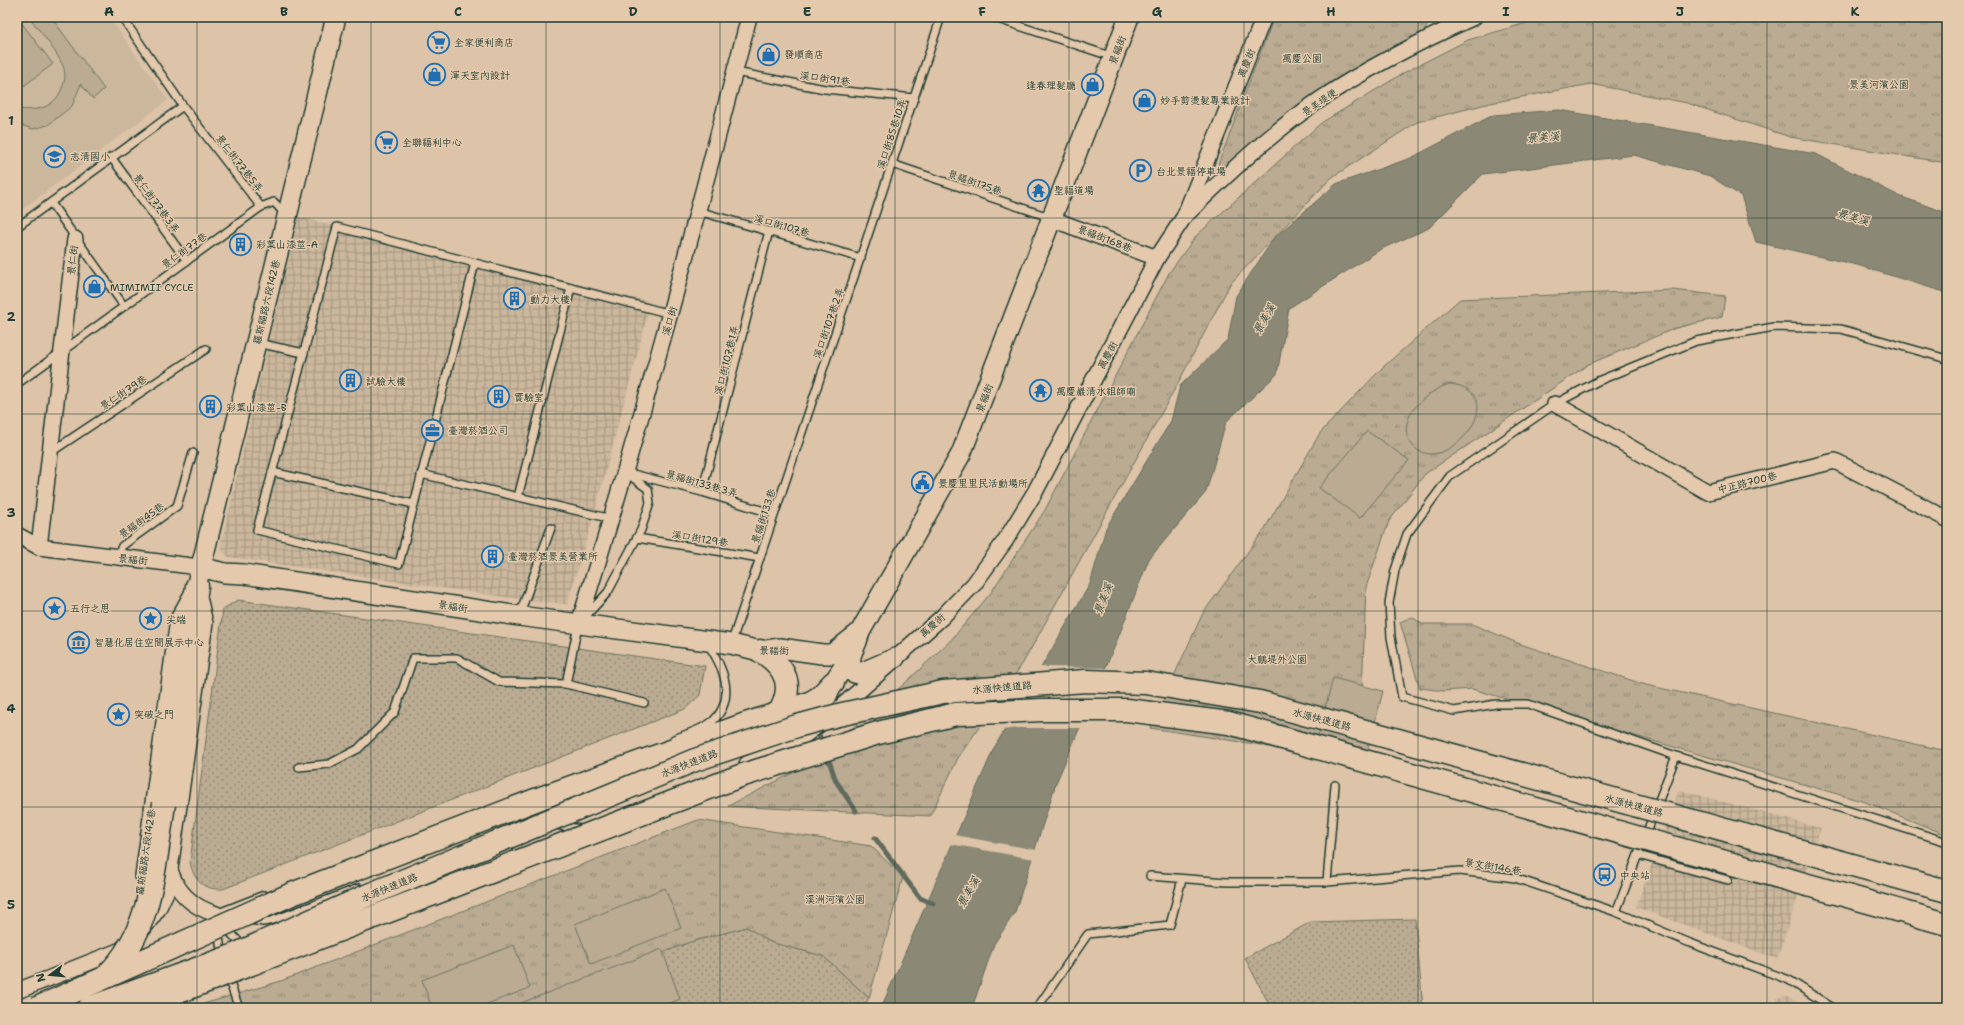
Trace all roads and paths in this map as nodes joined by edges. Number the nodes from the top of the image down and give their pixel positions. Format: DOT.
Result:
graph roads {
  1 [pos="122,17"];
  2 [pos="336,17"];
  3 [pos="749,17"];
  4 [pos="941,17"];
  5 [pos="992,17"];
  6 [pos="1128,17"];
  7 [pos="1264,17"];
  8 [pos="1474,17"];
  9 [pos="1114,58"];
  10 [pos="735,72"];
  11 [pos="914,98"];
  12 [pos="183,106"];
  13 [pos="111,157"];
  14 [pos="892,164"];
  15 [pos="51,203"];
  16 [pos="261,207"];
  17 [pos="698,211"];
  18 [pos="287,215"];
  19 [pos="1184,217"];
  20 [pos="1052,218"];
  21 [pos="17,227"];
  22 [pos="769,232"];
  23 [pos="75,239"];
  24 [pos="860,258"];
  25 [pos="1157,258"];
  26 [pos="187,261"];
  27 [pos="475,263"];
  28 [pos="571,288"];
  29 [pos="124,306"];
  30 [pos="671,314"];
  31 [pos="256,343"];
  32 [pos="206,349"];
  33 [pos="61,351"];
  34 [pos="304,353"];
  35 [pos="1947,359"];
  36 [pos="17,384"];
  37 [pos="814,395"];
  38 [pos="1555,404"];
  39 [pos="51,452"];
  40 [pos="193,453"];
  41 [pos="272,472"];
  42 [pos="625,472"];
  43 [pos="421,474"];
  44 [pos="702,492"];
  45 [pos="518,497"];
  46 [pos="414,504"];
  47 [pos="774,514"];
  48 [pos="612,519"];
  49 [pos="1947,519"];
  50 [pos="551,528"];
  51 [pos="17,535"];
  52 [pos="638,538"];
  53 [pos="39,547"];
  54 [pos="117,558"];
  55 [pos="760,558"];
  56 [pos="198,577"];
  57 [pos="519,616"];
  58 [pos="579,623"];
  59 [pos="860,632"];
  60 [pos="704,640"];
  61 [pos="731,644"];
  62 [pos="760,651"];
  63 [pos="851,658"];
  64 [pos="895,658"];
  65 [pos="833,683"];
  66 [pos="566,684"];
  67 [pos="644,703"];
  68 [pos="779,714"];
  69 [pos="810,732"];
  70 [pos="663,743"];
  71 [pos="1676,756"];
  72 [pos="299,767"];
  73 [pos="1335,785"];
  74 [pos="581,829"];
  75 [pos="1947,842"];
  76 [pos="444,855"];
  77 [pos="1638,855"];
  78 [pos="170,869"];
  79 [pos="1150,876"];
  80 [pos="1182,879"];
  81 [pos="1728,880"];
  82 [pos="1327,882"];
  83 [pos="363,886"];
  84 [pos="274,891"];
  85 [pos="1947,891"];
  86 [pos="1616,912"];
  87 [pos="216,914"];
  88 [pos="1947,924"];
  89 [pos="270,951"];
  90 [pos="106,956"];
  91 [pos="224,967"];
  92 [pos="17,991"];
  93 [pos="1824,1005"];
  94 [pos="37,1008"];
  95 [pos="69,1008"];
  96 [pos="89,1008"];
  97 [pos="115,1008"];
  98 [pos="137,1008"];
  99 [pos="239,1008"];
  100 [pos="1037,1008"];
  101 [pos="1832,1008"];
  1 -- 12 [label="lane"];
  2 -- 18 [label="street, 羅斯福路六段142巷"];
  3 -- 10 [label="street, 溪口街"];
  4 -- 11 [label="lane, 溪口街85巷10弄"];
  5 -- 9 [label="lane"];
  6 -- 9 [label="street, 景福街"];
  7 -- 19 [label="street, 萬慶街"];
  8 -- 19 [label="street, 景美堤便"];
  9 -- 20 [label="street, 景福街"];
  10 -- 11 [label="lane, 溪口街91巷"];
  10 -- 17 [label="street, 溪口街"];
  11 -- 14 [label="lane, 溪口街85巷10弄"];
  12 -- 13 [label="lane"];
  12 -- 16 [label="lane, 景仁街77巷5弄"];
  13 -- 15 [label="lane"];
  13 -- 26 [label="lane, 景仁街77巷3弄"];
  14 -- 20 [label="lane, 景福街175巷"];
  14 -- 24 [label="lane, 溪口街85巷10弄"];
  15 -- 21 [label="lane"];
  15 -- 23 [label="lane, 景仁街"];
  16 -- 18 [label="lane, 景仁街77巷5弄"];
  16 -- 26 [label="lane, 景仁街77巷"];
  17 -- 22 [label="lane, 溪口街107巷"];
  17 -- 30 [label="street, 溪口街"];
  18 -- 31 [label="street, 羅斯福路六段142巷"];
  19 -- 25 [label="street, 萬慶街"];
  20 -- 25 [label="street, 景福街168巷"];
  20 -- 59 [label="street, 景福街"];
  22 -- 24 [label="lane, 溪口街107巷"];
  22 -- 44 [label="lane, 溪口街107巷1弄"];
  23 -- 29 [label="lane"];
  23 -- 33 [label="street, 景仁街"];
  24 -- 37 [label="lane, 溪口街107巷2弄"];
  25 -- 64 [label="street, 萬慶街"];
  26 -- 29 [label="lane, 景仁街77巷"];
  27 -- 28 [label="lane"];
  27 -- 34 [label="lane"];
  27 -- 43 [label="lane"];
  28 -- 30 [label="lane"];
  28 -- 45 [label="lane"];
  29 -- 33 [label="lane, 景仁街77巷"];
  30 -- 42 [label="street, 溪口街"];
  31 -- 34 [label="lane"];
  31 -- 56 [label="street, 羅斯福路六段142巷"];
  32 -- 39 [label="lane, 景仁街79巷"];
  33 -- 36 [label="lane, 景仁街77巷"];
  33 -- 39 [label="street, 景仁街"];
  34 -- 41 [label="lane"];
  35 -- 38 [label="lane"];
  37 -- 47 [label="lane, 景福街133巷"];
  38 -- 49 [label="street, 中正路700巷"];
  38 -- 71 [label="lane"];
  39 -- 53 [label="street, 景仁街"];
  40 -- 54 [label="lane, 景福街45巷"];
  41 -- 46 [label="lane"];
  41 -- 46 [label="lane"];
  42 -- 44 [label="lane, 景福街133巷3弄"];
  42 -- 48 [label="street, 溪口街"];
  42 -- 52 [label="lane"];
  43 -- 45 [label="lane"];
  43 -- 46 [label="lane"];
  44 -- 47 [label="lane, 景福街133巷3弄"];
  45 -- 48 [label="lane"];
  47 -- 55 [label="lane, 景福街133巷"];
  48 -- 58 [label="street, 溪口街"];
  50 -- 57 [label="lane"];
  51 -- 53 [label="street, 景福街"];
  52 -- 55 [label="lane, 溪口街129巷"];
  52 -- 58 [label="lane"];
  53 -- 54 [label="street, 景福街"];
  54 -- 56 [label="street, 景福街"];
  55 -- 61 [label="lane, 景福街133巷"];
  56 -- 57 [label="street, 景福街"];
  56 -- 78 [label="street, 羅斯福路六段142巷"];
  56 -- 90 [label="street, 羅斯福路六段142巷"];
  56 -- 95 [label="highway, bridge"];
  57 -- 58 [label="street, 景福街"];
  58 -- 60 [label="street, 景福街"];
  58 -- 66 [label="lane"];
  59 -- 62 [label="street, 景福街"];
  59 -- 63 [label="street"];
  60 -- 61 [label="street, 景福街"];
  60 -- 70 [label="lane"];
  61 -- 62 [label="street, 景福街"];
  62 -- 68 [label="highway"];
  63 -- 64 [label="street"];
  63 -- 65 [label="street"];
  64 -- 69 [label="street, 萬慶街"];
  65 -- 68 [label="highway"];
  65 -- 69 [label="street"];
  66 -- 67 [label="lane"];
  66 -- 72 [label="lane"];
  68 -- 94 [label="highway, bridge"];
  69 -- 74 [label="street, 萬慶街"];
  71 -- 75 [label="lane"];
  71 -- 77 [label="lane"];
  73 -- 82 [label="lane"];
  74 -- 76 [label="lane"];
  74 -- 89 [label="street, 萬慶街"];
  77 -- 81 [label="lane"];
  77 -- 86 [label="lane"];
  78 -- 87 [label="street"];
  78 -- 90 [label="street, 羅斯福路六段142巷"];
  79 -- 80 [label="lane, 景文街146巷"];
  80 -- 82 [label="lane, 景文街146巷"];
  80 -- 100 [label="lane"];
  82 -- 86 [label="lane, 景文街146巷"];
  83 -- 87 [label="lane"];
  84 -- 87 [label="lane"];
  85 -- 96 [label="highway, 水源快速道路, bridge"];
  86 -- 93 [label="lane, 景文街146巷"];
  87 -- 89 [label="lane"];
  87 -- 91 [label="lane"];
  88 -- 98 [label="highway, bridge"];
  89 -- 91 [label="street, 萬慶街"];
  90 -- 92 [label="street"];
  91 -- 97 [label="street, 萬慶街"];
  91 -- 99 [label="lane"];
  93 -- 101 [label="lane, 景文街146巷"];
}
